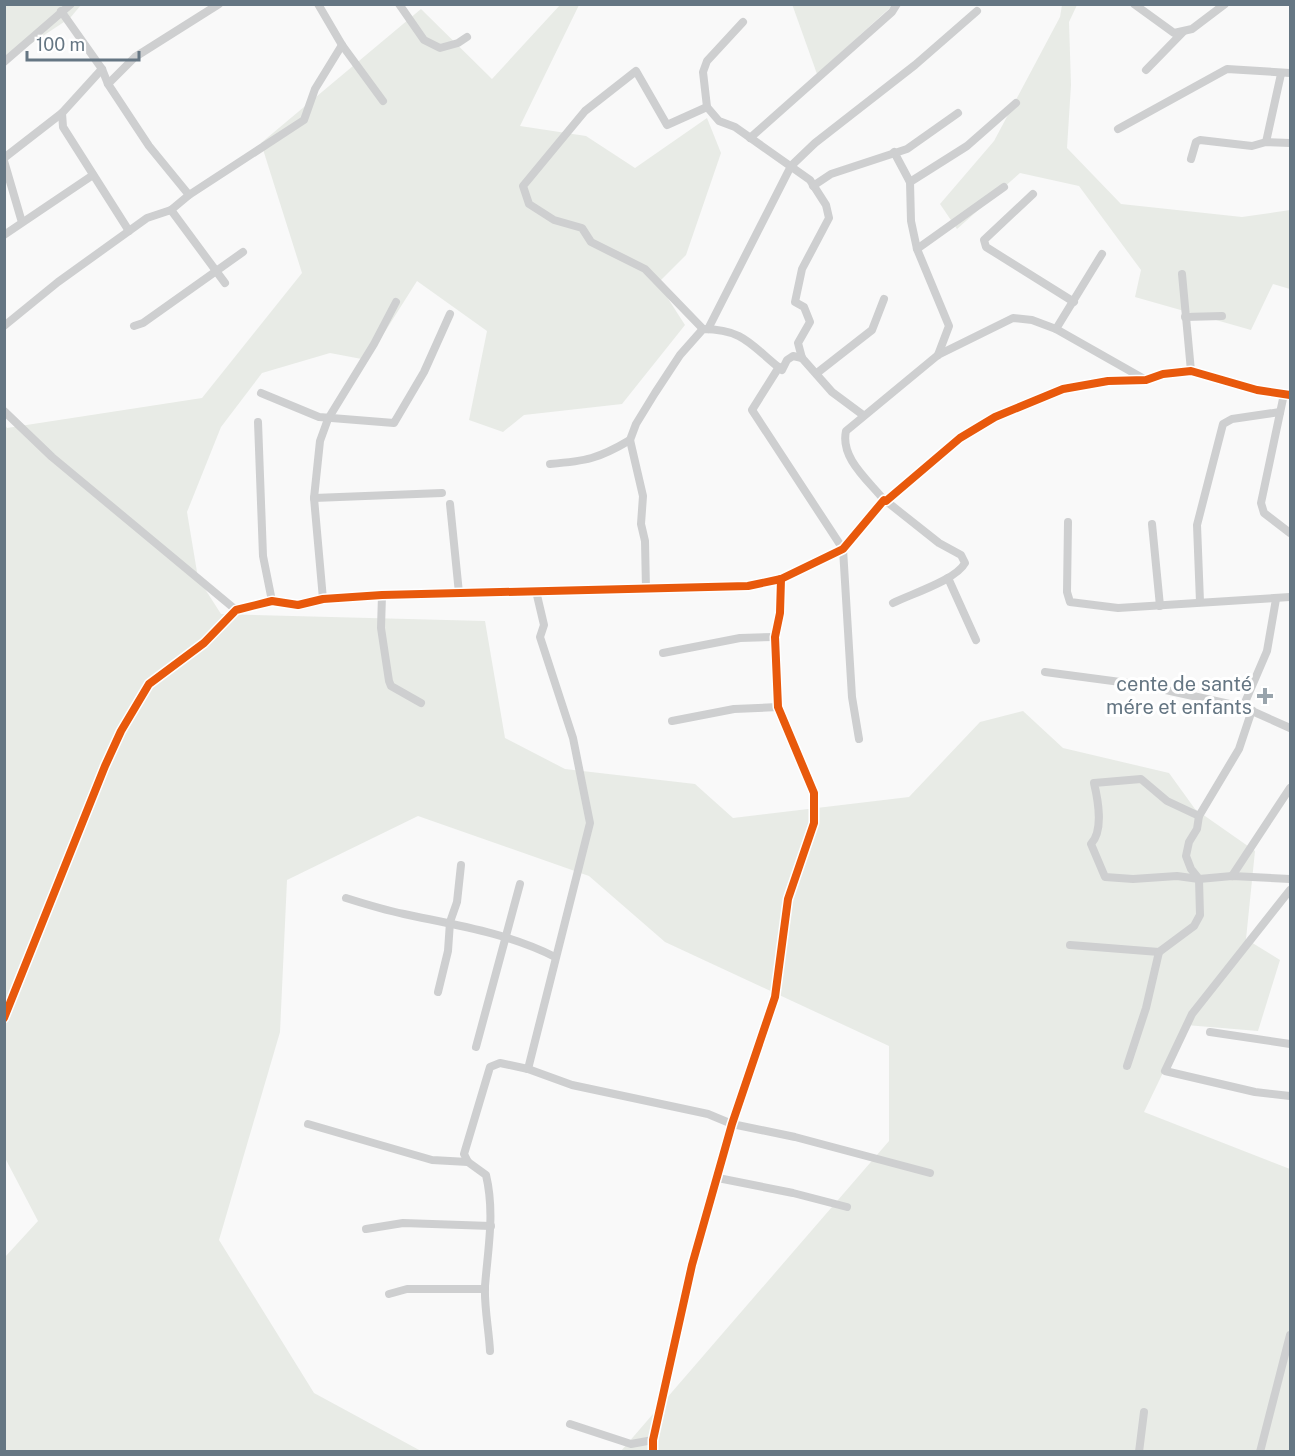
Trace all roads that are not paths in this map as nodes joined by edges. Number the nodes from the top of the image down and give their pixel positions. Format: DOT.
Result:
graph roads {
  1 [pos="71,4"];
  2 [pos="219,4"];
  3 [pos="318,4"];
  4 [pos="399,4"];
  5 [pos="897,4"];
  6 [pos="1134,4"];
  7 [pos="1224,4"];
  8 [pos="61,11"];
  9 [pos="977,11"];
  10 [pos="743,22"];
  11 [pos="1183,32"];
  12 [pos="467,37"];
  13 [pos="342,45"];
  14 [pos="4,62"];
  15 [pos="102,69"];
  16 [pos="1146,70"];
  17 [pos="1290,73"];
  18 [pos="1281,74"];
  19 [pos="108,84"];
  20 [pos="383,101"];
  21 [pos="1016,103"];
  22 [pos="707,107"];
  23 [pos="62,113"];
  24 [pos="958,113"];
  25 [pos="1118,129"];
  26 [pos="750,138"];
  27 [pos="1266,142"];
  28 [pos="1290,143"];
  29 [pos="894,152"];
  30 [pos="1191,159"];
  31 [pos="4,160"];
  32 [pos="790,166"];
  33 [pos="93,175"];
  34 [pos="910,182"];
  35 [pos="813,186"];
  36 [pos="1004,187"];
  37 [pos="1033,194"];
  38 [pos="189,195"];
  39 [pos="171,210"];
  40 [pos="21,219"];
  41 [pos="129,231"];
  42 [pos="4,235"];
  43 [pos="917,249"];
  44 [pos="243,252"];
  45 [pos="1102,254"];
  46 [pos="215,271"];
  47 [pos="1182,274"];
  48 [pos="225,283"];
  49 [pos="884,299"];
  50 [pos="396,302"];
  51 [pos="1074,302"];
  52 [pos="450,314"];
  53 [pos="1222,316"];
  54 [pos="1185,317"];
  55 [pos="4,326"];
  56 [pos="134,326"];
  57 [pos="706,329"];
  58 [pos="1056,330"];
  59 [pos="938,355"];
  60 [pos="802,358"];
  61 [pos="779,367"];
  62 [pos="1191,371"];
  63 [pos="817,373"];
  64 [pos="1146,381"];
  65 [pos="261,393"];
  66 [pos="1287,395"];
  67 [pos="4,411"];
  68 [pos="1280,412"];
  69 [pos="863,415"];
  70 [pos="330,416"];
  71 [pos="258,422"];
  72 [pos="630,440"];
  73 [pos="550,464"];
  74 [pos="442,493"];
  75 [pos="314,498"];
  76 [pos="885,500"];
  77 [pos="450,504"];
  78 [pos="1068,522"];
  79 [pos="1152,524"];
  80 [pos="1290,533"];
  81 [pos="843,549"];
  82 [pos="948,578"];
  83 [pos="780,579"];
  84 [pos="646,590"];
  85 [pos="536,591"];
  86 [pos="459,593"];
  87 [pos="382,595"];
  88 [pos="1290,597"];
  89 [pos="323,599"];
  90 [pos="1276,599"];
  91 [pos="272,602"];
  92 [pos="1200,602"];
  93 [pos="893,603"];
  94 [pos="1160,606"];
  95 [pos="236,610"];
  96 [pos="775,637"];
  97 [pos="976,640"];
  98 [pos="663,653"];
  99 [pos="1046,672"];
  100 [pos="421,703"];
  101 [pos="778,707"];
  102 [pos="1243,707"];
  103 [pos="1252,710"];
  104 [pos="672,721"];
  105 [pos="1290,728"];
  106 [pos="859,739"];
  107 [pos="1290,788"];
  108 [pos="1199,816"];
  109 [pos="461,864"];
  110 [pos="1232,876"];
  111 [pos="1199,879"];
  112 [pos="1290,879"];
  113 [pos="520,884"];
  114 [pos="1290,890"];
  115 [pos="346,898"];
  116 [pos="450,922"];
  117 [pos="506,938"];
  118 [pos="1070,945"];
  119 [pos="1160,951"];
  120 [pos="555,957"];
  121 [pos="438,992"];
  122 [pos="4,1018"];
  123 [pos="1210,1032"];
  124 [pos="1290,1044"];
  125 [pos="476,1047"];
  126 [pos="1127,1066"];
  127 [pos="528,1069"];
  128 [pos="1290,1096"];
  129 [pos="308,1124"];
  130 [pos="732,1124"];
  131 [pos="468,1162"];
  132 [pos="930,1173"];
  133 [pos="718,1178"];
  134 [pos="847,1207"];
  135 [pos="491,1226"];
  136 [pos="366,1229"];
  137 [pos="485,1288"];
  138 [pos="389,1294"];
  139 [pos="1290,1335"];
  140 [pos="490,1351"];
  141 [pos="1144,1412"];
  142 [pos="570,1424"];
  143 [pos="653,1440"];
  144 [pos="653,1452"];
  145 [pos="1139,1452"];
  146 [pos="1260,1452"];
  1 -- 8 [label="street"];
  2 -- 19 [label="street"];
  3 -- 13 [label="street"];
  4 -- 12 [label="street"];
  5 -- 26 [label="street"];
  6 -- 11 [label="street"];
  7 -- 11 [label="street"];
  8 -- 14 [label="street"];
  8 -- 15 [label="street"];
  9 -- 32 [label="street"];
  10 -- 22 [label="street"];
  11 -- 16 [label="street"];
  13 -- 20 [label="street"];
  13 -- 38 [label="street"];
  15 -- 19 [label="street"];
  15 -- 23 [label="street"];
  17 -- 18 [label="street"];
  18 -- 25 [label="street"];
  18 -- 27 [label="street"];
  19 -- 38 [label="street"];
  21 -- 34 [label="street"];
  22 -- 26 [label="street"];
  22 -- 57 [label="street"];
  23 -- 31 [label="street"];
  23 -- 33 [label="street"];
  24 -- 29 [label="street"];
  26 -- 32 [label="street"];
  27 -- 28 [label="street"];
  27 -- 30 [label="street"];
  29 -- 34 [label="street"];
  29 -- 35 [label="street"];
  31 -- 40 [label="street"];
  32 -- 35 [label="street"];
  32 -- 57 [label="street"];
  33 -- 41 [label="street"];
  33 -- 42 [label="street"];
  34 -- 43 [label="street"];
  35 -- 60 [label="street"];
  36 -- 43 [label="street"];
  37 -- 51 [label="street"];
  38 -- 39 [label="street"];
  39 -- 41 [label="street"];
  39 -- 46 [label="street"];
  41 -- 55 [label="street"];
  43 -- 59 [label="street"];
  44 -- 46 [label="street"];
  45 -- 51 [label="street"];
  46 -- 48 [label="street"];
  46 -- 56 [label="street"];
  47 -- 54 [label="street"];
  49 -- 63 [label="street"];
  50 -- 70 [label="street"];
  51 -- 58 [label="street"];
  52 -- 70 [label="street"];
  53 -- 54 [label="street"];
  54 -- 62 [label="street"];
  57 -- 61 [label="street"];
  57 -- 72 [label="street"];
  58 -- 59 [label="street"];
  58 -- 64 [label="street"];
  59 -- 69 [label="street"];
  60 -- 61 [label="street"];
  60 -- 63 [label="street"];
  61 -- 81 [label="street"];
  62 -- 64 [label="street"];
  62 -- 66 [label="street"];
  63 -- 69 [label="street"];
  64 -- 76 [label="street"];
  65 -- 70 [label="street"];
  66 -- 68 [label="street"];
  67 -- 95 [label="street"];
  68 -- 80 [label="street"];
  68 -- 92 [label="street"];
  69 -- 76 [label="street"];
  70 -- 75 [label="street"];
  71 -- 91 [label="street"];
  72 -- 73 [label="street"];
  72 -- 84 [label="street"];
  74 -- 75 [label="street"];
  75 -- 89 [label="street"];
  76 -- 81 [label="street"];
  76 -- 82 [label="street"];
  77 -- 86 [label="street"];
  78 -- 94 [label="street"];
  79 -- 94 [label="street"];
  81 -- 83 [label="street"];
  81 -- 106 [label="street"];
  82 -- 93 [label="street"];
  82 -- 97 [label="street"];
  83 -- 84 [label="street"];
  83 -- 96 [label="street"];
  84 -- 85 [label="street"];
  85 -- 86 [label="street"];
  85 -- 120 [label="street"];
  86 -- 87 [label="street"];
  87 -- 89 [label="street"];
  87 -- 100 [label="street"];
  88 -- 90 [label="street"];
  89 -- 91 [label="street"];
  90 -- 92 [label="street"];
  90 -- 102 [label="street"];
  91 -- 95 [label="street"];
  92 -- 94 [label="street"];
  95 -- 122 [label="street"];
  96 -- 98 [label="street"];
  96 -- 101 [label="street"];
  99 -- 102 [label="street"];
  101 -- 104 [label="street"];
  101 -- 130 [label="street"];
  102 -- 103 [label="street"];
  103 -- 105 [label="street"];
  103 -- 108 [label="street"];
  107 -- 110 [label="street"];
  108 -- 111 [label="street"];
  108 -- 111 [label="street"];
  109 -- 116 [label="street"];
  110 -- 111 [label="street"];
  110 -- 112 [label="street"];
  111 -- 119 [label="street"];
  113 -- 117 [label="street"];
  114 -- 128 [label="street"];
  115 -- 116 [label="street"];
  116 -- 117 [label="street"];
  116 -- 121 [label="street"];
  117 -- 120 [label="street"];
  117 -- 125 [label="street"];
  118 -- 119 [label="street"];
  119 -- 126 [label="street"];
  120 -- 127 [label="street"];
  123 -- 124 [label="street"];
  127 -- 130 [label="street"];
  127 -- 131 [label="street"];
  129 -- 131 [label="street"];
  130 -- 132 [label="street"];
  130 -- 133 [label="street"];
  131 -- 135 [label="street"];
  133 -- 134 [label="street"];
  133 -- 143 [label="street"];
  135 -- 136 [label="street"];
  135 -- 137 [label="street"];
  137 -- 138 [label="street"];
  137 -- 140 [label="street"];
  139 -- 146 [label="street"];
  141 -- 145 [label="street"];
  142 -- 143 [label="street"];
  143 -- 144 [label="street"];
}
